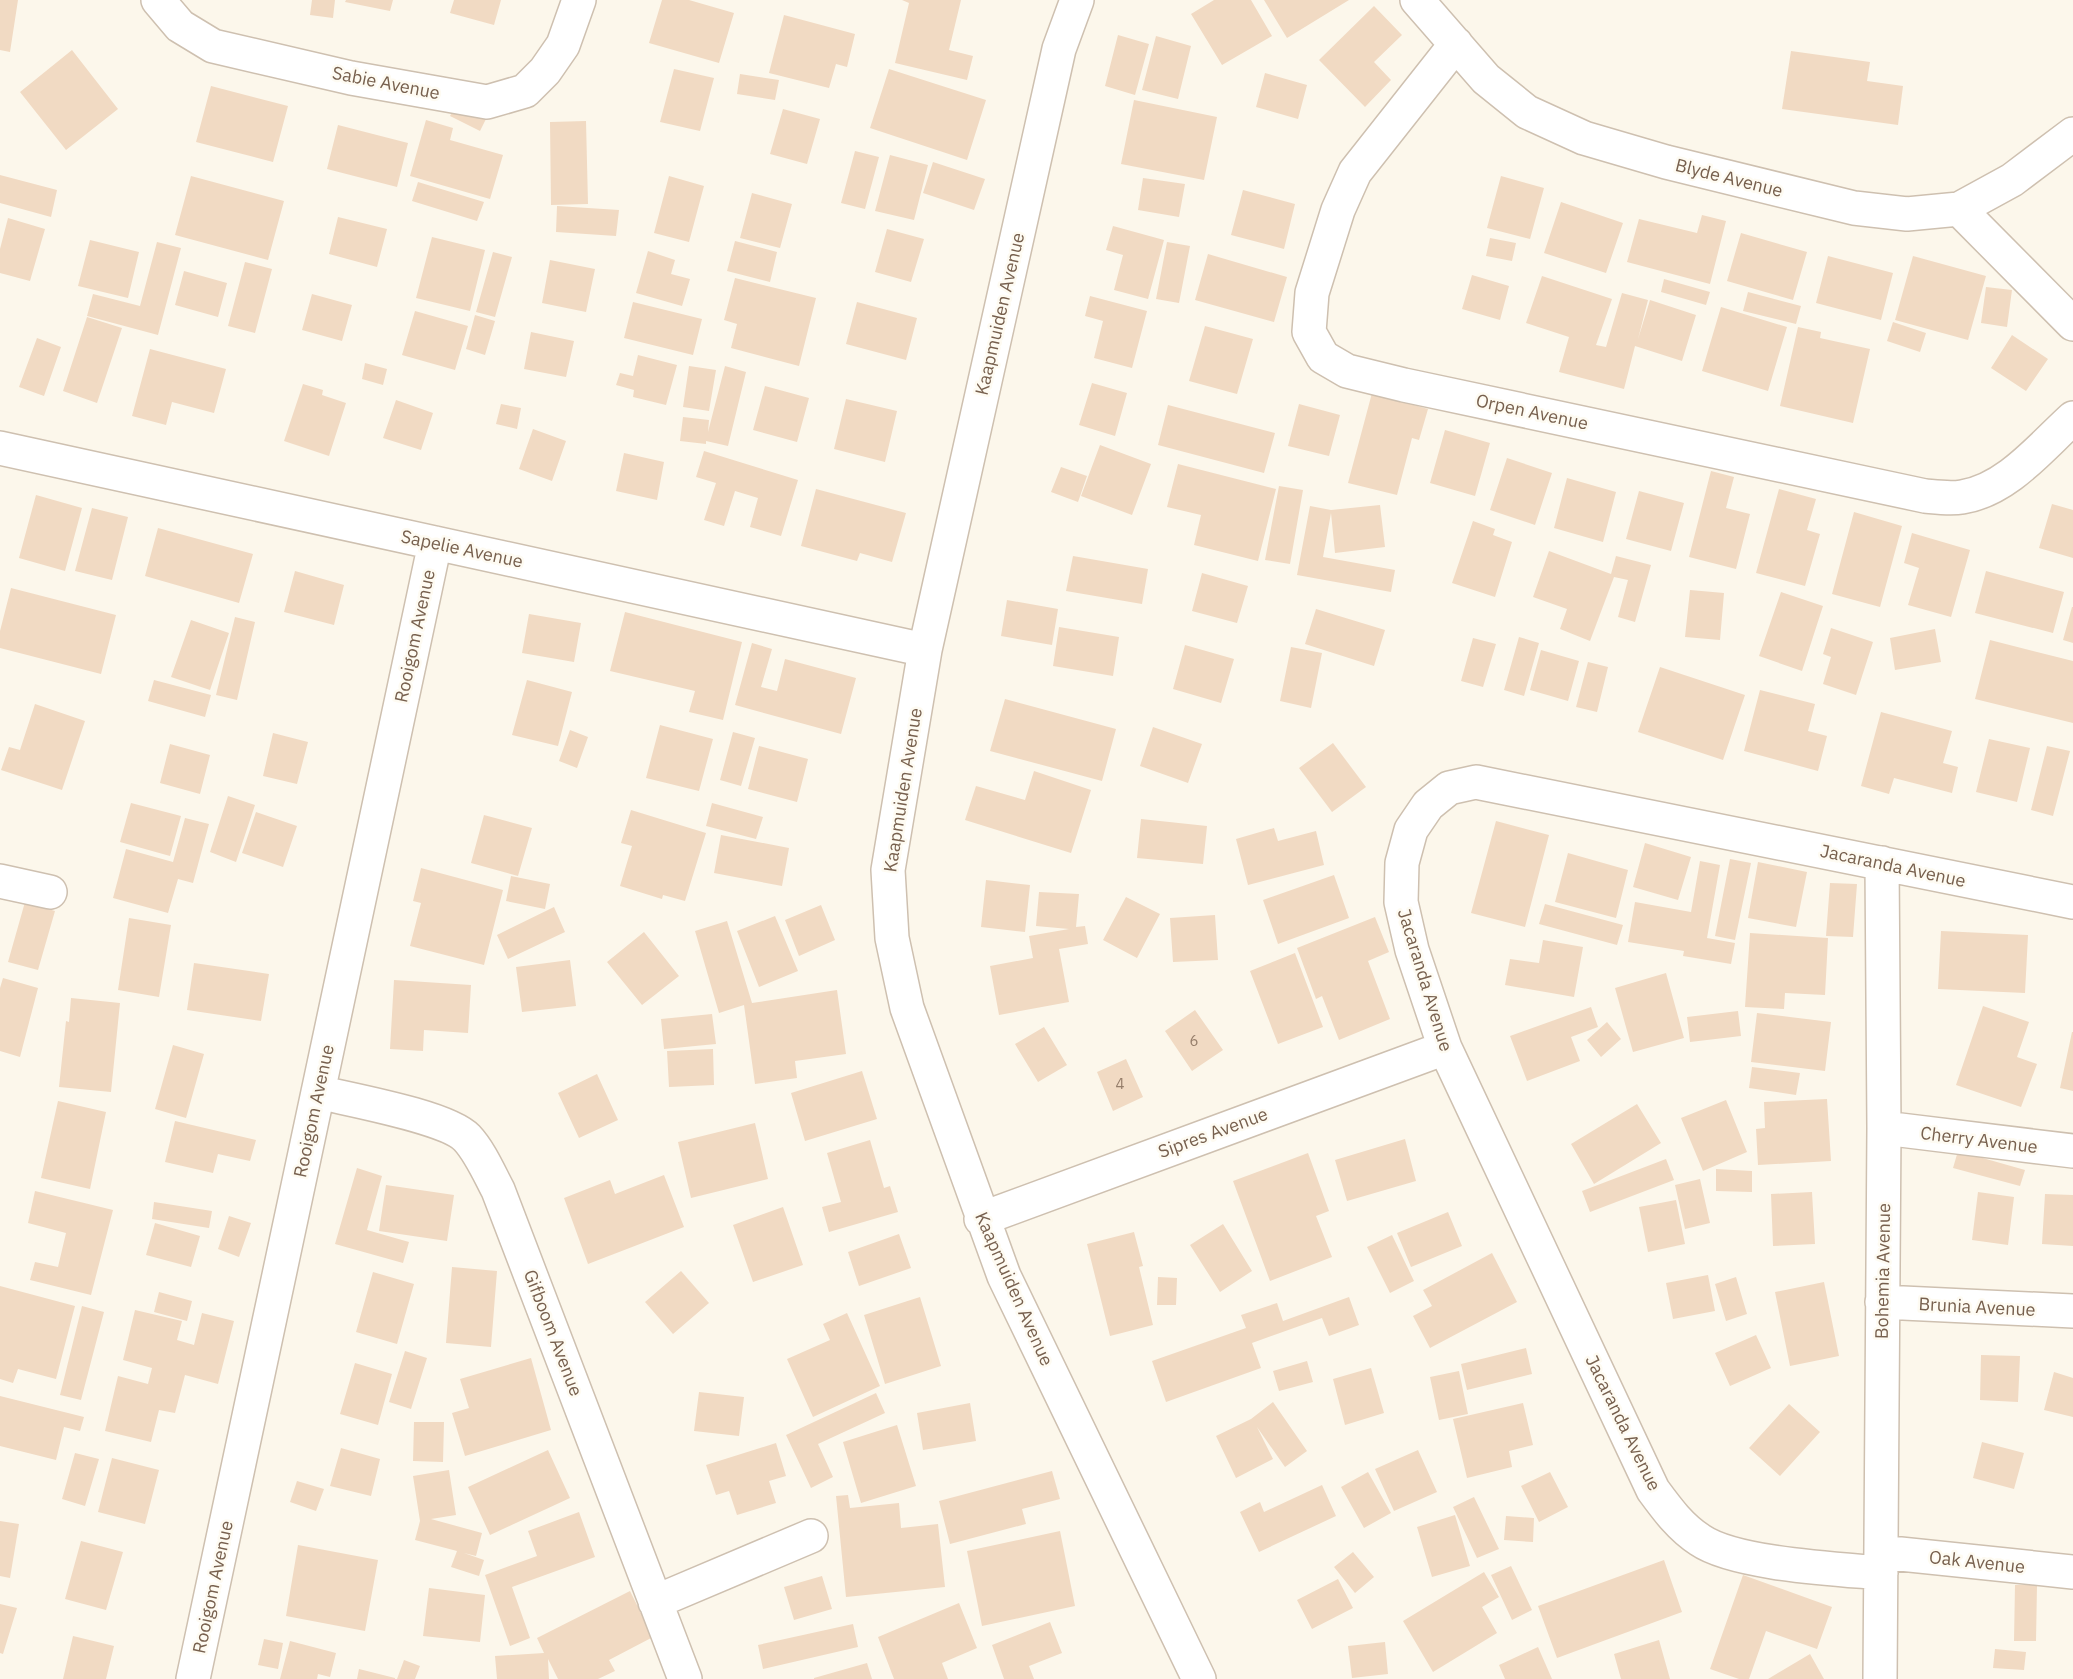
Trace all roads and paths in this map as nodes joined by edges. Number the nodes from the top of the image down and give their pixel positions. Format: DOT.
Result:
graph roads {
  1 [pos="158,0"];
  2 [pos="579,0"];
  3 [pos="1077,0"];
  4 [pos="1417,0"];
  5 [pos="1456,44"];
  6 [pos="2073,134"];
  7 [pos="1959,209"];
  8 [pos="2073,324"];
  9 [pos="2073,418"];
  10 [pos="0,448"];
  11 [pos="435,543"];
  12 [pos="925,650"];
  13 [pos="1882,863"];
  14 [pos="0,881"];
  15 [pos="50,892"];
  16 [pos="2073,902"];
  17 [pos="1444,1048"];
  18 [pos="318,1092"];
  19 [pos="1884,1128"];
  20 [pos="2073,1151"];
  21 [pos="981,1219"];
  22 [pos="1882,1302"];
  23 [pos="2073,1311"];
  24 [pos="811,1536"];
  25 [pos="1881,1563"];
  26 [pos="2073,1572"];
  27 [pos="655,1602"];
  28 [pos="193,1679"];
  29 [pos="685,1679"];
  30 [pos="1199,1679"];
  31 [pos="1881,1679"];
  1 -- 2 [label="street, Sabie Avenue"];
  3 -- 12 [label="street, Kaapmuiden Avenue"];
  4 -- 5 [label="street, Blyde Avenue"];
  5 -- 7 [label="street, Blyde Avenue"];
  5 -- 9 [label="street, Orpen Avenue"];
  6 -- 7 [label="street, Blyde Avenue"];
  7 -- 8 [label="street"];
  10 -- 11 [label="street, Sapelie Avenue"];
  11 -- 12 [label="street, Sapelie Avenue"];
  11 -- 18 [label="street, Rooigom Avenue"];
  12 -- 21 [label="street, Kaapmuiden Avenue"];
  13 -- 16 [label="street, Jacaranda Avenue"];
  13 -- 17 [label="street, Jacaranda Avenue"];
  13 -- 19 [label="street, Bohemia Avenue"];
  14 -- 15 [label="street"];
  17 -- 21 [label="street, Sipres Avenue"];
  17 -- 25 [label="street, Jacaranda Avenue"];
  18 -- 27 [label="street, Gifboom Avenue"];
  18 -- 28 [label="street, Rooigom Avenue"];
  19 -- 20 [label="street, Cherry Avenue"];
  19 -- 22 [label="street, Bohemia Avenue"];
  21 -- 30 [label="street, Kaapmuiden Avenue"];
  22 -- 23 [label="street, Brunia Avenue"];
  22 -- 25 [label="street, Bohemia Avenue"];
  24 -- 27 [label="street"];
  25 -- 26 [label="street, Oak Avenue"];
  25 -- 31 [label="street, Bohemia Avenue"];
  27 -- 29 [label="street, Gifboom Avenue"];
}
